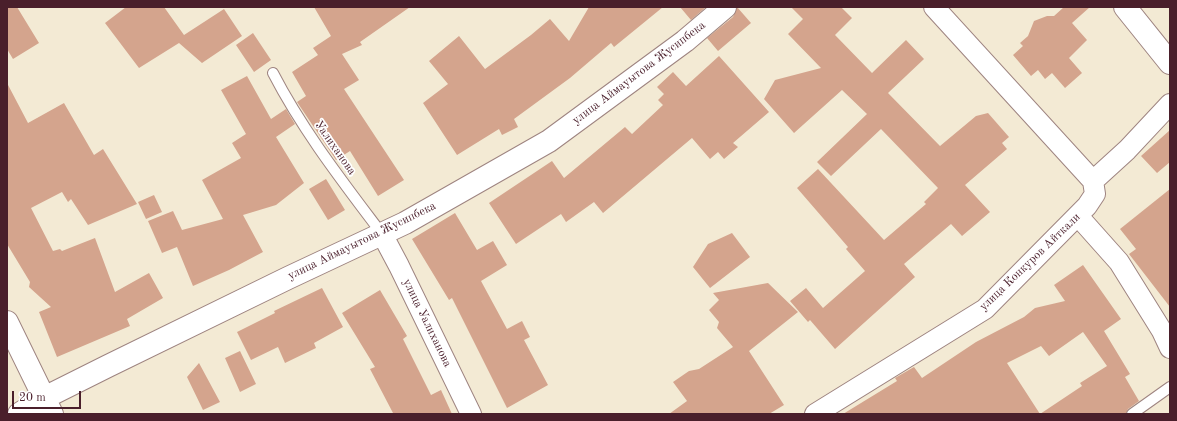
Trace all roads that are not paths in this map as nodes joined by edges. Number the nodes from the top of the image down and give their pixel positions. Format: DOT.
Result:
graph roads {
  1 [pos="725,7"];
  2 [pos="934,7"];
  3 [pos="1125,7"];
  4 [pos="1170,63"];
  5 [pos="273,73"];
  6 [pos="1170,104"];
  7 [pos="1093,181"];
  8 [pos="1078,216"];
  9 [pos="382,234"];
  10 [pos="7,322"];
  11 [pos="1170,348"];
  12 [pos="1170,387"];
  13 [pos="48,406"];
  14 [pos="19,414"];
  15 [pos="471,414"];
  16 [pos="815,414"];
  17 [pos="1132,414"];
  1 -- 9 [label="street, улица Аймауытова Жусипбека"];
  2 -- 7 [label="street"];
  3 -- 4 [label="street"];
  5 -- 9 [label="lane, Уалиханова"];
  6 -- 7 [label="street"];
  7 -- 8 [label="street, улица Конкуров Айткали"];
  8 -- 11 [label="street"];
  8 -- 16 [label="street, улица Конкуров Айткали"];
  9 -- 13 [label="street, улица Аймауытова Жусипбека"];
  9 -- 15 [label="street, улица Уалиханова"];
  10 -- 13 [label="street"];
  12 -- 17 [label="lane"];
  13 -- 14 [label="street, улица Аймауытова Жусипбека"];
}
